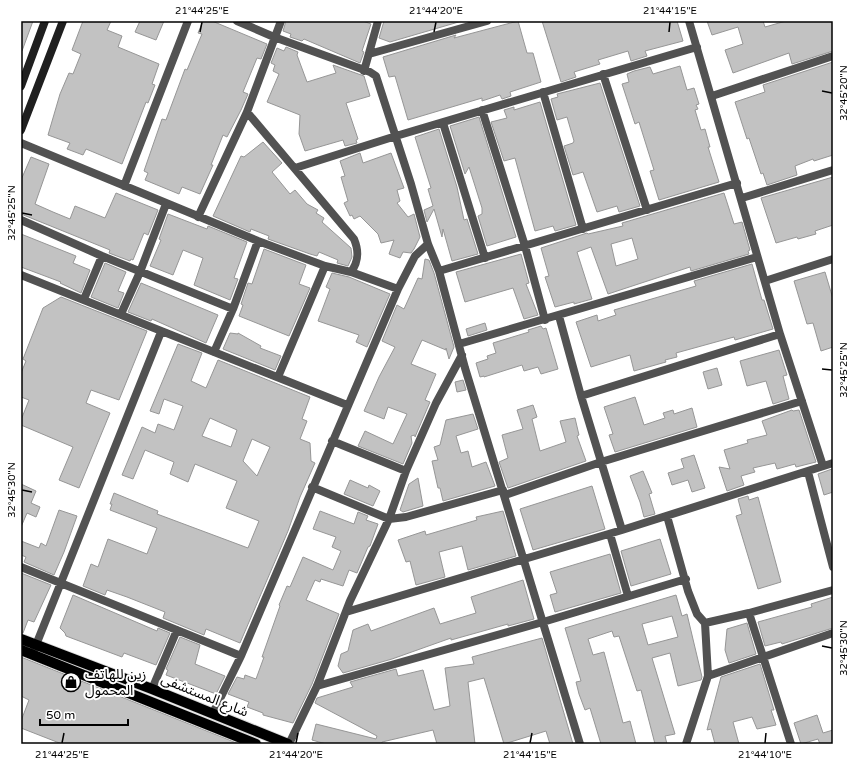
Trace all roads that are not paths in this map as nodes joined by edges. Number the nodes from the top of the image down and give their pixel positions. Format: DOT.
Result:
graph roads {
  1 [pos="45,21"];
  2 [pos="63,21"];
  3 [pos="188,21"];
  4 [pos="236,21"];
  5 [pos="281,21"];
  6 [pos="378,21"];
  7 [pos="487,21"];
  8 [pos="689,21"];
  9 [pos="274,38"];
  10 [pos="697,47"];
  11 [pos="369,54"];
  12 [pos="833,56"];
  13 [pos="364,71"];
  14 [pos="603,74"];
  15 [pos="21,86"];
  16 [pos="543,92"];
  17 [pos="712,96"];
  18 [pos="482,110"];
  19 [pos="247,112"];
  20 [pos="443,122"];
  21 [pos="21,130"];
  22 [pos="396,136"];
  23 [pos="21,143"];
  24 [pos="294,168"];
  25 [pos="833,170"];
  26 [pos="737,184"];
  27 [pos="124,186"];
  28 [pos="742,198"];
  29 [pos="166,204"];
  30 [pos="646,210"];
  31 [pos="198,217"];
  32 [pos="21,220"];
  33 [pos="583,229"];
  34 [pos="258,241"];
  35 [pos="428,244"];
  36 [pos="525,246"];
  37 [pos="102,256"];
  38 [pos="757,257"];
  39 [pos="485,258"];
  40 [pos="833,259"];
  41 [pos="325,266"];
  42 [pos="140,272"];
  43 [pos="351,272"];
  44 [pos="439,272"];
  45 [pos="21,275"];
  46 [pos="765,281"];
  47 [pos="398,289"];
  48 [pos="84,299"];
  49 [pos="233,309"];
  50 [pos="121,314"];
  51 [pos="559,316"];
  52 [pos="545,320"];
  53 [pos="161,332"];
  54 [pos="780,334"];
  55 [pos="459,344"];
  56 [pos="214,352"];
  57 [pos="462,354"];
  58 [pos="278,377"];
  59 [pos="581,396"];
  60 [pos="802,401"];
  61 [pos="347,405"];
  62 [pos="332,441"];
  63 [pos="601,462"];
  64 [pos="833,463"];
  65 [pos="823,466"];
  66 [pos="406,471"];
  67 [pos="808,472"];
  68 [pos="312,487"];
  69 [pos="504,493"];
  70 [pos="667,516"];
  71 [pos="389,519"];
  72 [pos="622,530"];
  73 [pos="610,534"];
  74 [pos="524,560"];
  75 [pos="21,566"];
  76 [pos="833,567"];
  77 [pos="686,579"];
  78 [pos="60,582"];
  79 [pos="833,590"];
  80 [pos="628,596"];
  81 [pos="346,612"];
  82 [pos="749,613"];
  83 [pos="543,622"];
  84 [pos="705,623"];
  85 [pos="177,630"];
  86 [pos="833,633"];
  87 [pos="21,639"];
  88 [pos="36,645"];
  89 [pos="21,650"];
  90 [pos="32,654"];
  91 [pos="240,656"];
  92 [pos="762,657"];
  93 [pos="708,676"];
  94 [pos="317,686"];
  95 [pos="152,689"];
  96 [pos="213,713"];
  97 [pos="243,741"];
  98 [pos="256,744"];
  99 [pos="288,744"];
  100 [pos="580,744"];
  101 [pos="686,744"];
  102 [pos="791,744"];
  1 -- 15 [label="street"];
  2 -- 21 [label="street"];
  3 -- 27 [label="street"];
  4 -- 9 [label="street"];
  5 -- 9 [label="street"];
  6 -- 11 [label="street"];
  7 -- 11 [label="street"];
  8 -- 10 [label="street"];
  9 -- 13 [label="street"];
  9 -- 19 [label="street"];
  10 -- 14 [label="street"];
  10 -- 17 [label="street"];
  11 -- 13 [label="street"];
  12 -- 17 [label="street"];
  13 -- 22 [label="street"];
  14 -- 16 [label="street"];
  14 -- 30 [label="street"];
  16 -- 18 [label="street"];
  16 -- 33 [label="street"];
  17 -- 26 [label="street"];
  18 -- 20 [label="street"];
  18 -- 36 [label="street"];
  19 -- 24 [label="street"];
  19 -- 31 [label="street"];
  20 -- 22 [label="street"];
  20 -- 39 [label="street"];
  22 -- 24 [label="street"];
  22 -- 35 [label="street"];
  23 -- 27 [label="street"];
  24 -- 43 [label="street"];
  25 -- 28 [label="street"];
  26 -- 28 [label="street"];
  26 -- 30 [label="street"];
  27 -- 29 [label="street"];
  28 -- 38 [label="street"];
  29 -- 31 [label="street"];
  29 -- 42 [label="street"];
  30 -- 33 [label="street"];
  31 -- 34 [label="street"];
  32 -- 37 [label="street"];
  33 -- 36 [label="street"];
  34 -- 41 [label="street"];
  34 -- 49 [label="street"];
  35 -- 44 [label="street"];
  35 -- 47 [label="street"];
  36 -- 39 [label="street"];
  36 -- 52 [label="street"];
  37 -- 42 [label="street"];
  37 -- 48 [label="street"];
  38 -- 46 [label="street"];
  38 -- 51 [label="street"];
  39 -- 44 [label="street"];
  40 -- 46 [label="street"];
  41 -- 43 [label="street"];
  41 -- 58 [label="street"];
  42 -- 49 [label="street"];
  42 -- 50 [label="street"];
  43 -- 47 [label="street"];
  44 -- 55 [label="street"];
  45 -- 48 [label="street"];
  46 -- 54 [label="street"];
  47 -- 61 [label="street"];
  48 -- 50 [label="street"];
  49 -- 56 [label="street"];
  50 -- 53 [label="street"];
  51 -- 52 [label="street"];
  51 -- 59 [label="street"];
  52 -- 55 [label="street"];
  53 -- 56 [label="street"];
  53 -- 78 [label="street"];
  54 -- 59 [label="street"];
  54 -- 60 [label="street"];
  55 -- 57 [label="street"];
  56 -- 58 [label="street"];
  57 -- 66 [label="street"];
  57 -- 69 [label="street"];
  58 -- 61 [label="street"];
  59 -- 63 [label="street"];
  60 -- 63 [label="street"];
  60 -- 65 [label="street"];
  61 -- 62 [label="street"];
  62 -- 66 [label="street"];
  62 -- 68 [label="street"];
  63 -- 69 [label="street"];
  63 -- 72 [label="street"];
  64 -- 65 [label="street"];
  65 -- 67 [label="street"];
  66 -- 71 [label="street"];
  67 -- 70 [label="street"];
  67 -- 76 [label="street"];
  68 -- 71 [label="street"];
  68 -- 91 [label="street"];
  69 -- 71 [label="street"];
  69 -- 74 [label="street"];
  70 -- 72 [label="street"];
  70 -- 77 [label="street"];
  71 -- 81 [label="street"];
  72 -- 73 [label="street"];
  73 -- 74 [label="street"];
  73 -- 80 [label="street"];
  74 -- 81 [label="street"];
  74 -- 83 [label="street"];
  75 -- 78 [label="street"];
  77 -- 80 [label="street"];
  77 -- 84 [label="street"];
  78 -- 85 [label="street"];
  78 -- 88 [label="street"];
  79 -- 82 [label="street"];
  80 -- 83 [label="street"];
  81 -- 94 [label="street"];
  82 -- 84 [label="street"];
  82 -- 92 [label="street"];
  83 -- 94 [label="street"];
  83 -- 100 [label="street"];
  84 -- 93 [label="street"];
  85 -- 91 [label="street"];
  85 -- 95 [label="street"];
  86 -- 92 [label="street"];
  87 -- 88 [label="main road, شارع المستشفى"];
  88 -- 90 [label="street"];
  88 -- 95 [label="main road, شارع المستشفى"];
  89 -- 90 [label="main road, شارع المستشفى"];
  90 -- 97 [label="main road, شارع المستشفى"];
  91 -- 96 [label="street"];
  92 -- 93 [label="street"];
  92 -- 102 [label="street"];
  93 -- 101 [label="street"];
  94 -- 99 [label="street"];
  95 -- 96 [label="main road, شارع المستشفى"];
  96 -- 99 [label="main road, شارع المستشفى"];
  97 -- 98 [label="main road, شارع المستشفى"];
}
